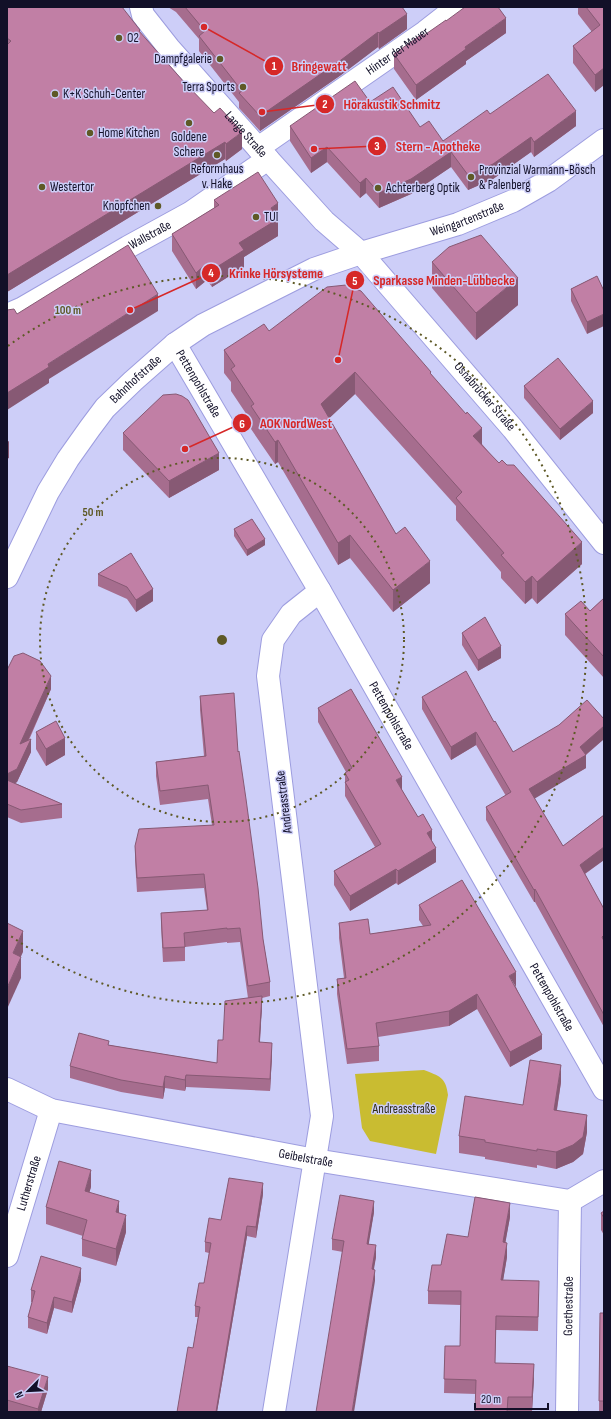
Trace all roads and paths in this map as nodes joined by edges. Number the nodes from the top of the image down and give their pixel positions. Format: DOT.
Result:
graph roads {
  1 [pos="141,7"];
  2 [pos="457,7"];
  3 [pos="602,146"];
  4 [pos="263,154"];
  5 [pos="361,253"];
  6 [pos="7,315"];
  7 [pos="175,344"];
  8 [pos="604,543"];
  9 [pos="7,577"];
  10 [pos="320,591"];
  11 [pos="7,1089"];
  12 [pos="604,1089"];
  13 [pos="51,1110"];
  14 [pos="315,1160"];
  15 [pos="604,1181"];
  16 [pos="570,1201"];
  17 [pos="7,1256"];
  18 [pos="274,1412"];
  19 [pos="567,1412"];
  1 -- 4 [label="street, Lange Straße"];
  2 -- 4 [label="street, Hinter der Mauer"];
  3 -- 5 [label="street, Weingartenstraße"];
  4 -- 5 [label="street, Lange Straße"];
  4 -- 6 [label="street, Wallstraße"];
  5 -- 7 [label="street, Bahnhofstraße"];
  5 -- 8 [label="street, Osnabrücker Straße"];
  7 -- 9 [label="street, Bahnhofstraße"];
  7 -- 10 [label="street, Pettenpohlstraße"];
  10 -- 12 [label="street, Pettenpohlstraße"];
  10 -- 14 [label="street, Andreasstraße"];
  11 -- 13 [label="street, Geibelstraße"];
  13 -- 14 [label="street, Geibelstraße"];
  13 -- 17 [label="street, Lutherstraße"];
  14 -- 16 [label="street, Geibelstraße"];
  14 -- 18 [label="street, Andreasstraße"];
  15 -- 16 [label="street"];
  16 -- 19 [label="street, Goethestraße"];
}
